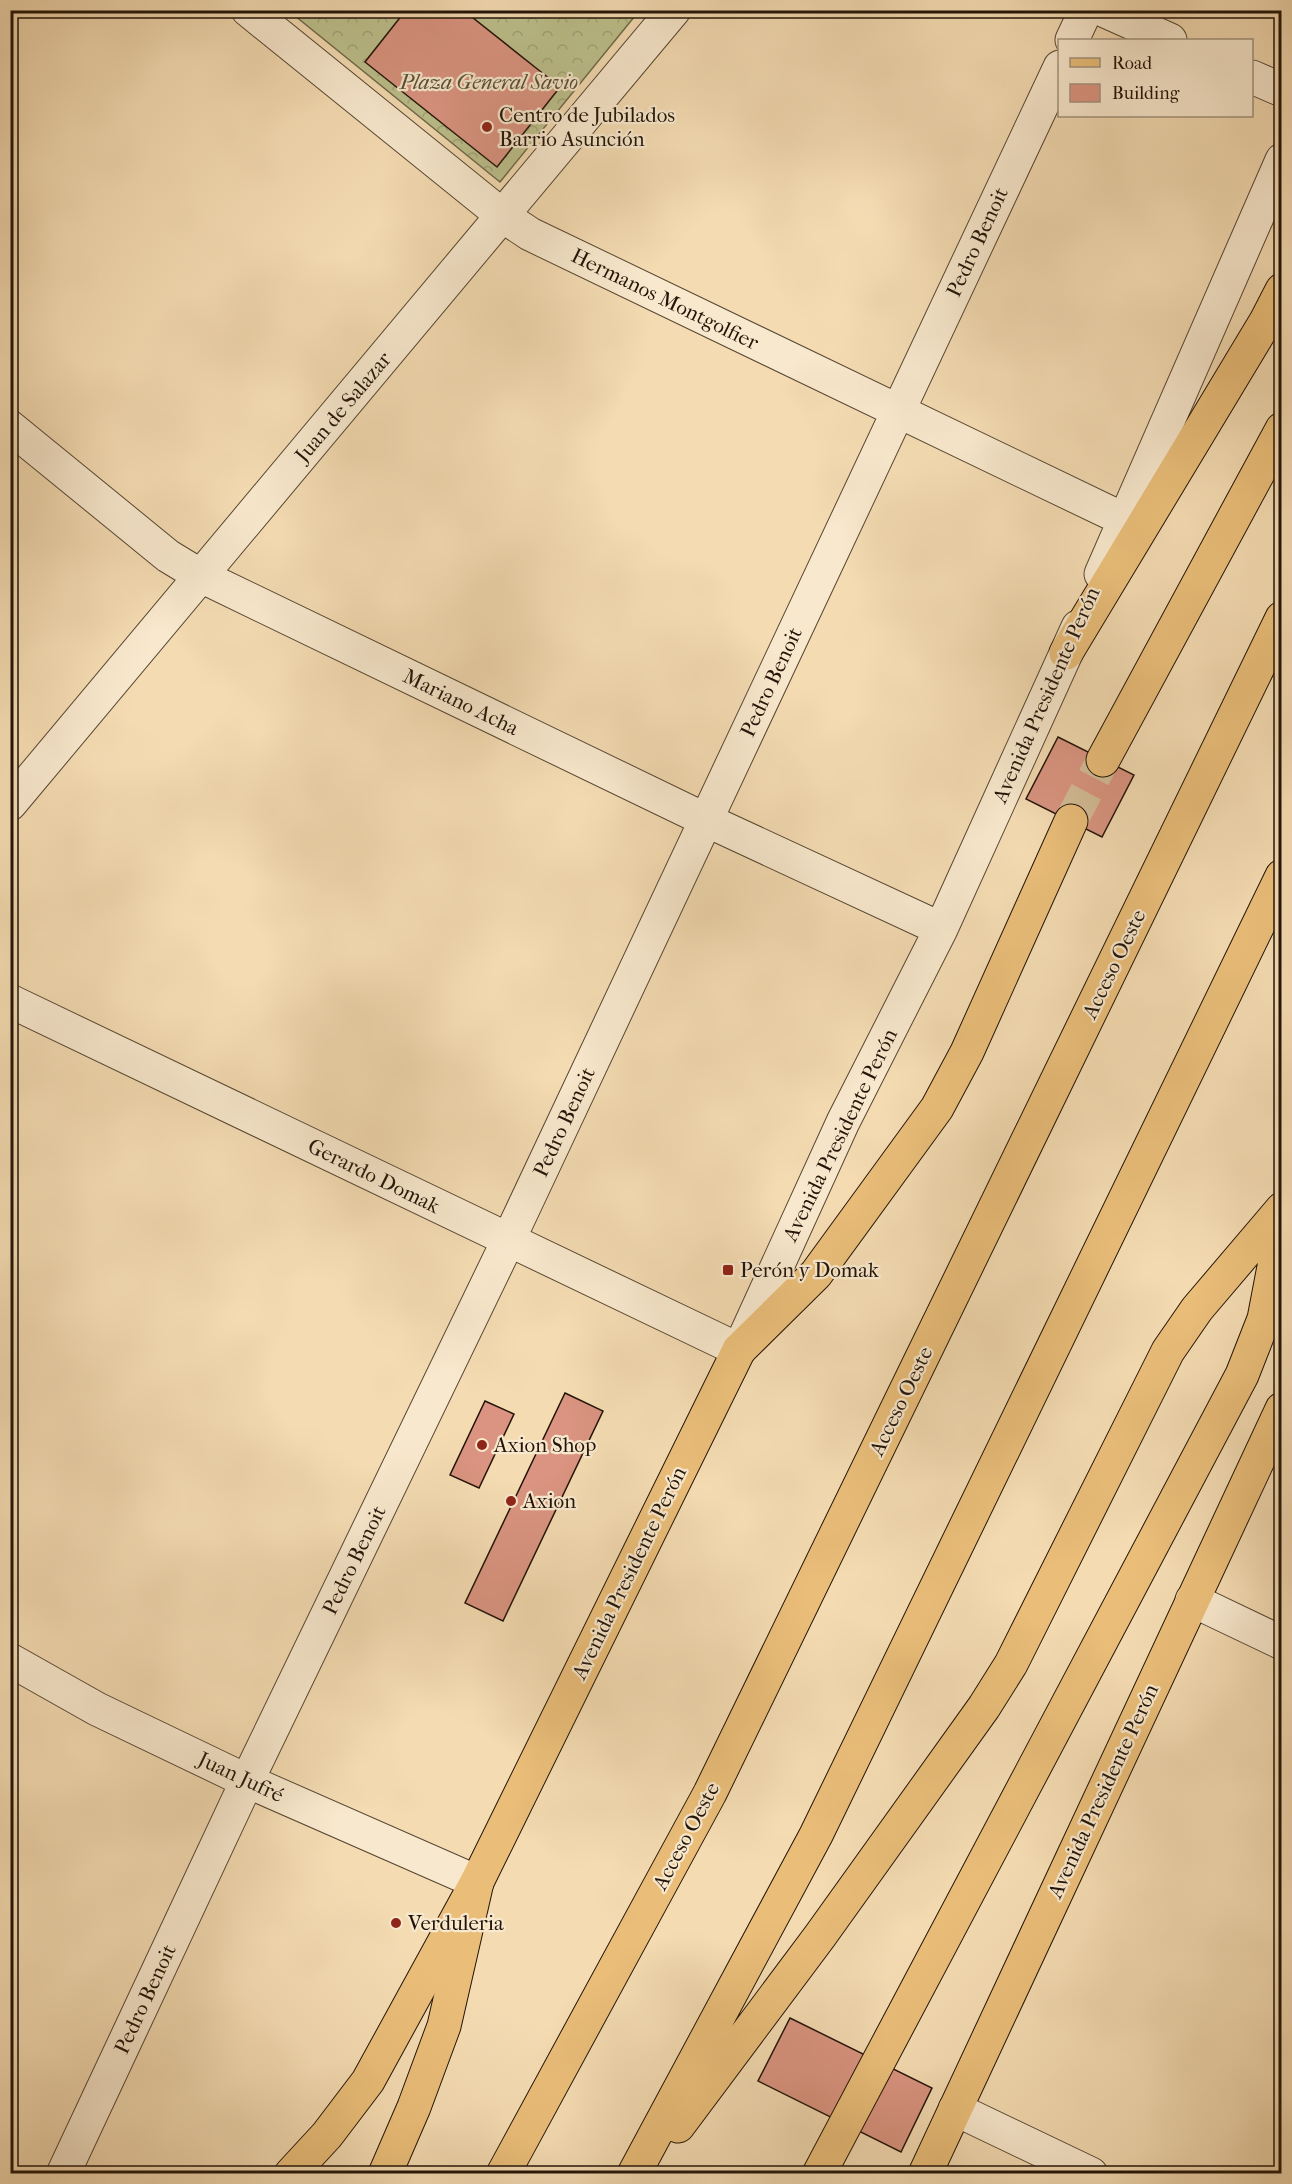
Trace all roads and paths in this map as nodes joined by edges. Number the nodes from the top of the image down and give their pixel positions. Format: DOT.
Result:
graph roads {
  1 [pos="248,10"];
  2 [pos="674,10"];
  3 [pos="1086,10"];
  4 [pos="1103,10"];
  5 [pos="1072,39"];
  6 [pos="1168,39"];
  7 [pos="1058,69"];
  8 [pos="1253,78"];
  9 [pos="1281,90"];
  10 [pos="1281,160"];
  11 [pos="503,216"];
  12 [pos="1281,290"];
  13 [pos="898,410"];
  14 [pos="10,427"];
  15 [pos="1281,429"];
  16 [pos="1125,520"];
  17 [pos="201,576"];
  18 [pos="1281,618"];
  19 [pos="1066,653"];
  20 [pos="1103,760"];
  21 [pos="10,804"];
  22 [pos="706,820"];
  23 [pos="1071,821"];
  24 [pos="1281,876"];
  25 [pos="941,929"];
  26 [pos="10,1001"];
  27 [pos="1281,1209"];
  28 [pos="1281,1225"];
  29 [pos="508,1240"];
  30 [pos="739,1350"];
  31 [pos="1281,1409"];
  32 [pos="1192,1600"];
  33 [pos="1281,1642"];
  34 [pos="10,1660"];
  35 [pos="247,1781"];
  36 [pos="477,1882"];
  37 [pos="863,2091"];
  38 [pos="955,2109"];
  39 [pos="63,2174"];
  40 [pos="291,2174"];
  41 [pos="384,2174"];
  42 [pos="503,2174"];
  43 [pos="634,2174"];
  44 [pos="643,2174"];
  45 [pos="819,2174"];
  46 [pos="830,2174"];
  47 [pos="925,2174"];
  48 [pos="1091,2174"];
  1 -- 11 [label="street, Hermanos Montgolfier"];
  2 -- 11 [label="street, Juan de Salazar"];
  3 -- 5 [label="street"];
  4 -- 6 [label="street"];
  7 -- 13 [label="street, Pedro Benoit"];
  8 -- 9 [label="street"];
  10 -- 16 [label="street, Avenida Presidente Perón"];
  11 -- 13 [label="street, Hermanos Montgolfier"];
  11 -- 17 [label="street, Juan de Salazar"];
  12 -- 19 [label="main road"];
  13 -- 16 [label="street, Hermanos Montgolfier"];
  13 -- 22 [label="street, Pedro Benoit"];
  14 -- 17 [label="street, Mariano Acha"];
  15 -- 20 [label="main road"];
  16 -- 19 [label="street, Avenida Presidente Perón"];
  17 -- 21 [label="street, Juan de Salazar"];
  17 -- 22 [label="street, Mariano Acha"];
  18 -- 42 [label="main road, Acceso Oeste"];
  19 -- 25 [label="street, Avenida Presidente Perón"];
  22 -- 25 [label="street, Mariano Acha"];
  22 -- 29 [label="street, Pedro Benoit"];
  23 -- 30 [label="main road"];
  24 -- 43 [label="main road"];
  25 -- 30 [label="street, Avenida Presidente Perón"];
  26 -- 29 [label="street, Gerardo Domak"];
  27 -- 44 [label="main road"];
  28 -- 37 [label="main road"];
  29 -- 30 [label="street, Gerardo Domak"];
  29 -- 35 [label="street, Pedro Benoit"];
  30 -- 36 [label="main road, Avenida Presidente Perón"];
  31 -- 32 [label="main road, Avenida Presidente Perón"];
  32 -- 33 [label="street"];
  32 -- 38 [label="main road, Avenida Presidente Perón"];
  34 -- 35 [label="street, Juan Jufré"];
  35 -- 36 [label="street, Juan Jufré"];
  35 -- 39 [label="street, Pedro Benoit"];
  36 -- 40 [label="main road, Avenida Presidente Perón"];
  36 -- 41 [label="main road"];
  37 -- 45 [label="main road"];
  37 -- 46 [label="main road"];
  38 -- 47 [label="main road, Avenida Presidente Perón"];
  38 -- 48 [label="street"];
}
